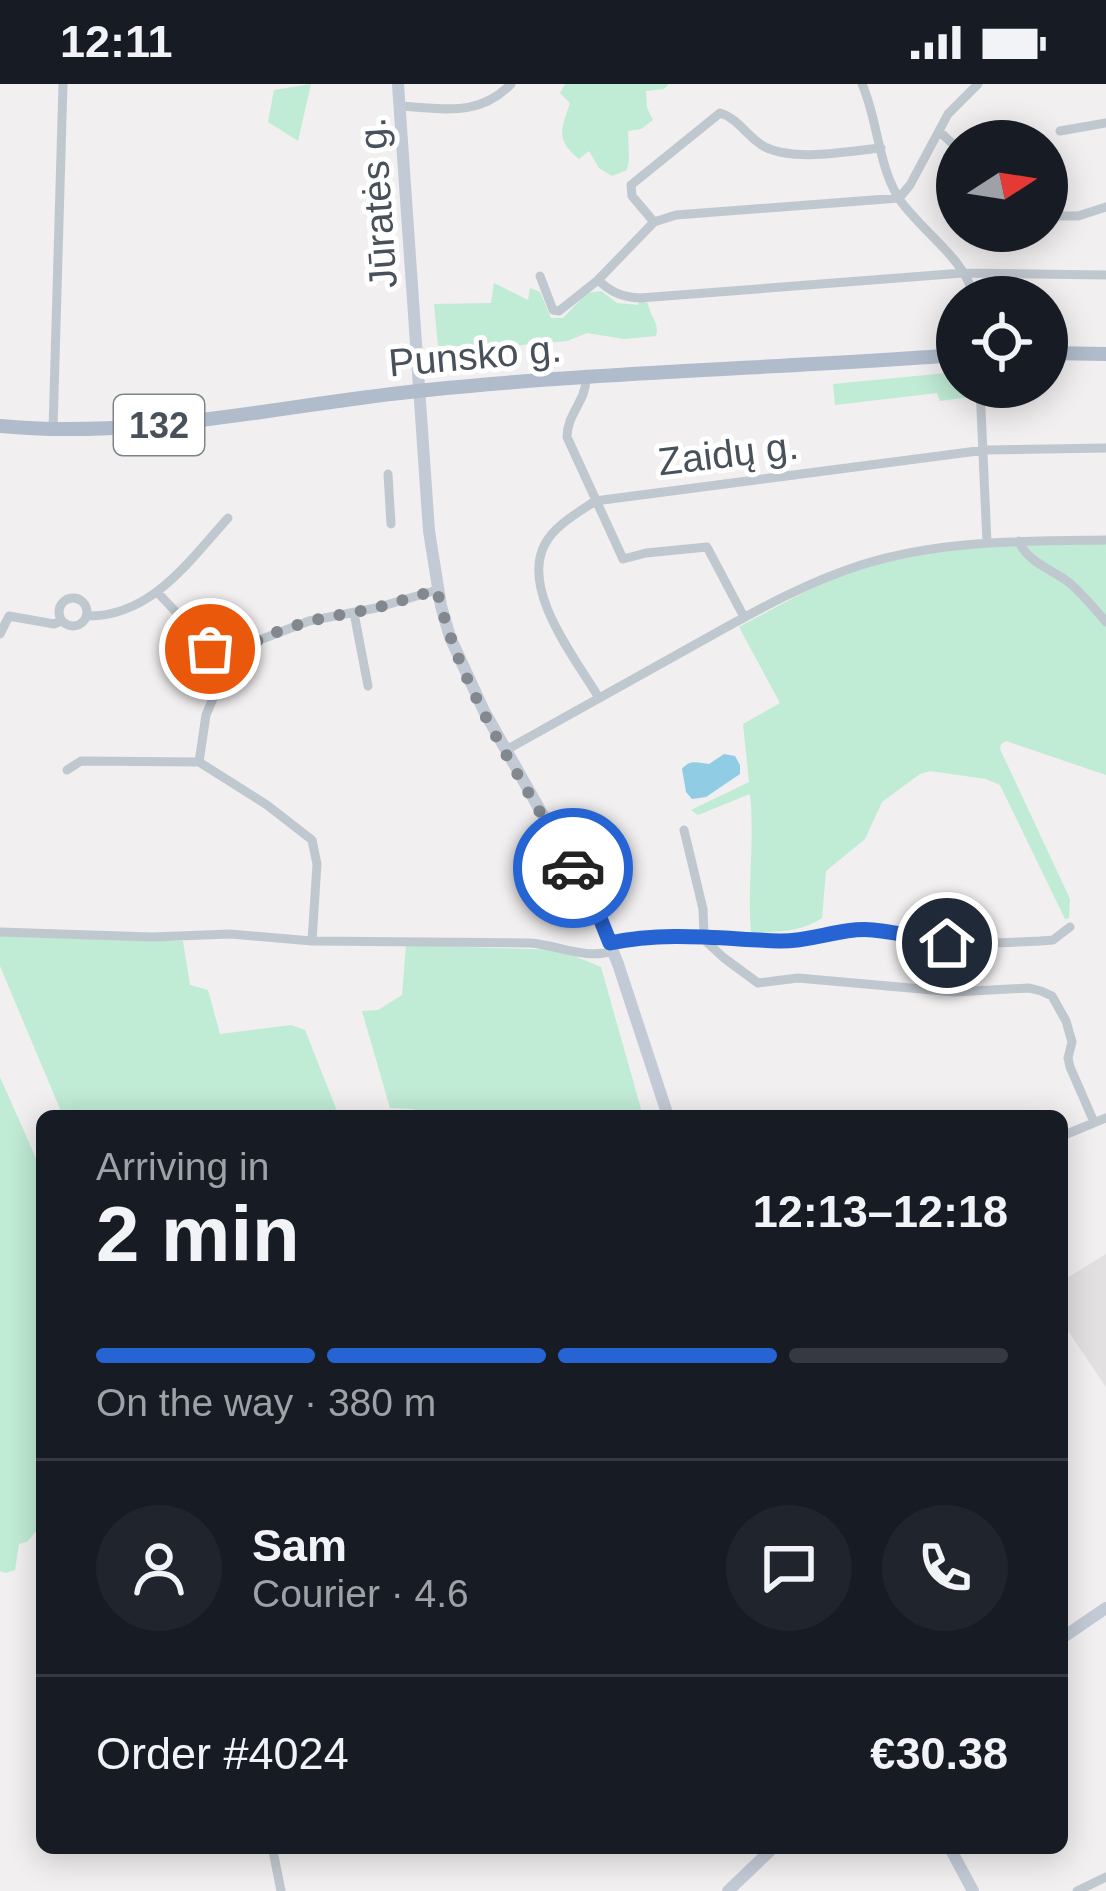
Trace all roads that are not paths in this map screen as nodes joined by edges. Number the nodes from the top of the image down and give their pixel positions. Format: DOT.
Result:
graph roads {
  1 [pos="63,84"];
  2 [pos="398,84"];
  3 [pos="511,84"];
  4 [pos="862,84"];
  5 [pos="978,84"];
  6 [pos="399,106"];
  7 [pos="945,120"];
  8 [pos="1106,123"];
  9 [pos="1068,130"];
  10 [pos="936,136"];
  11 [pos="881,148"];
  12 [pos="899,199"];
  13 [pos="1106,207"];
  14 [pos="1068,216"];
  15 [pos="654,222"];
  16 [pos="963,273"];
  17 [pos="1106,275"];
  18 [pos="964,276"];
  19 [pos="540,277"];
  20 [pos="598,280"];
  21 [pos="1068,353"];
  22 [pos="1106,354"];
  23 [pos="936,356"];
  24 [pos="586,379"];
  25 [pos="420,390"];
  26 [pos="982,408"];
  27 [pos="0,426"];
  28 [pos="53,429"];
  29 [pos="1106,448"];
  30 [pos="985,450"];
  31 [pos="388,474"];
  32 [pos="595,501"];
  33 [pos="228,518"];
  34 [pos="391,524"];
  35 [pos="1106,540"];
  36 [pos="1019,541"];
  37 [pos="987,543"];
  38 [pos="437,590"];
  39 [pos="158,593"];
  40 [pos="353,613"];
  41 [pos="86,616"];
  42 [pos="744,617"];
  43 [pos="62,621"];
  44 [pos="1106,622"];
  45 [pos="0,634"];
  46 [pos="228,667"];
  47 [pos="368,686"];
  48 [pos="599,698"];
  49 [pos="506,750"];
  50 [pos="199,762"];
  51 [pos="68,770"];
  52 [pos="685,830"];
  53 [pos="1070,927"];
  54 [pos="0,932"];
  55 [pos="701,935"];
  56 [pos="312,941"];
  57 [pos="612,947"];
  58 [pos="666,1110"];
  59 [pos="1106,1118"];
  60 [pos="1094,1122"];
  61 [pos="1068,1133"];
  62 [pos="1106,1608"];
  63 [pos="1068,1633"];
  64 [pos="274,1854"];
  65 [pos="767,1854"];
  66 [pos="953,1854"];
  67 [pos="1106,1877"];
  68 [pos="281,1891"];
  69 [pos="728,1891"];
  70 [pos="973,1891"];
  71 [pos="1077,1891"];
  1 -- 28 [label="street"];
  2 -- 6 [label="street, Jūratės g."];
  3 -- 6 [label="street"];
  4 -- 11 [label="street"];
  5 -- 7 [label="street"];
  6 -- 25 [label="street, Jūratės g."];
  8 -- 9 [label="street"];
  10 -- 12 [label="street"];
  11 -- 12 [label="street"];
  11 -- 15 [label="street"];
  12 -- 15 [label="street"];
  12 -- 16 [label="street"];
  13 -- 14 [label="street"];
  15 -- 20 [label="street"];
  16 -- 17 [label="street"];
  16 -- 18 [label="street"];
  16 -- 20 [label="street"];
  19 -- 20 [label="street"];
  21 -- 22 [label="main road"];
  23 -- 24 [label="main road, Punsko g. / 132"];
  24 -- 25 [label="main road, Punsko g. / 132"];
  24 -- 32 [label="street"];
  25 -- 28 [label="main road, Punsko g. / 132"];
  25 -- 38 [label="street, Jūratės g."];
  26 -- 30 [label="street"];
  27 -- 28 [label="main road, Punsko g. / 132"];
  29 -- 30 [label="street, Zaidų g."];
  30 -- 32 [label="street, Zaidų g."];
  30 -- 37 [label="street"];
  31 -- 34 [label="street"];
  32 -- 42 [label="street"];
  32 -- 48 [label="street"];
  33 -- 39 [label="street"];
  35 -- 36 [label="street"];
  36 -- 37 [label="street"];
  36 -- 44 [label="street"];
  37 -- 42 [label="street"];
  38 -- 40 [label="street"];
  38 -- 49 [label="street, Jūratės g."];
  39 -- 41 [label="street"];
  39 -- 46 [label="street"];
  40 -- 46 [label="street"];
  40 -- 47 [label="street"];
  41 -- 43 [label="street"];
  41 -- 43 [label="street"];
  42 -- 48 [label="street"];
  43 -- 45 [label="street"];
  46 -- 50 [label="street"];
  48 -- 49 [label="street"];
  49 -- 57 [label="street, Jūratės g."];
  50 -- 51 [label="street"];
  50 -- 56 [label="street"];
  52 -- 55 [label="street"];
  53 -- 55 [label="street"];
  54 -- 56 [label="street"];
  55 -- 57 [label="street"];
  55 -- 60 [label="street"];
  56 -- 57 [label="street"];
  57 -- 58 [label="street, Jūratės g."];
  59 -- 60 [label="street"];
  60 -- 61 [label="street"];
  62 -- 63 [label="street"];
  64 -- 68 [label="street"];
  65 -- 69 [label="street"];
  66 -- 70 [label="street"];
  67 -- 71 [label="street"];
}
